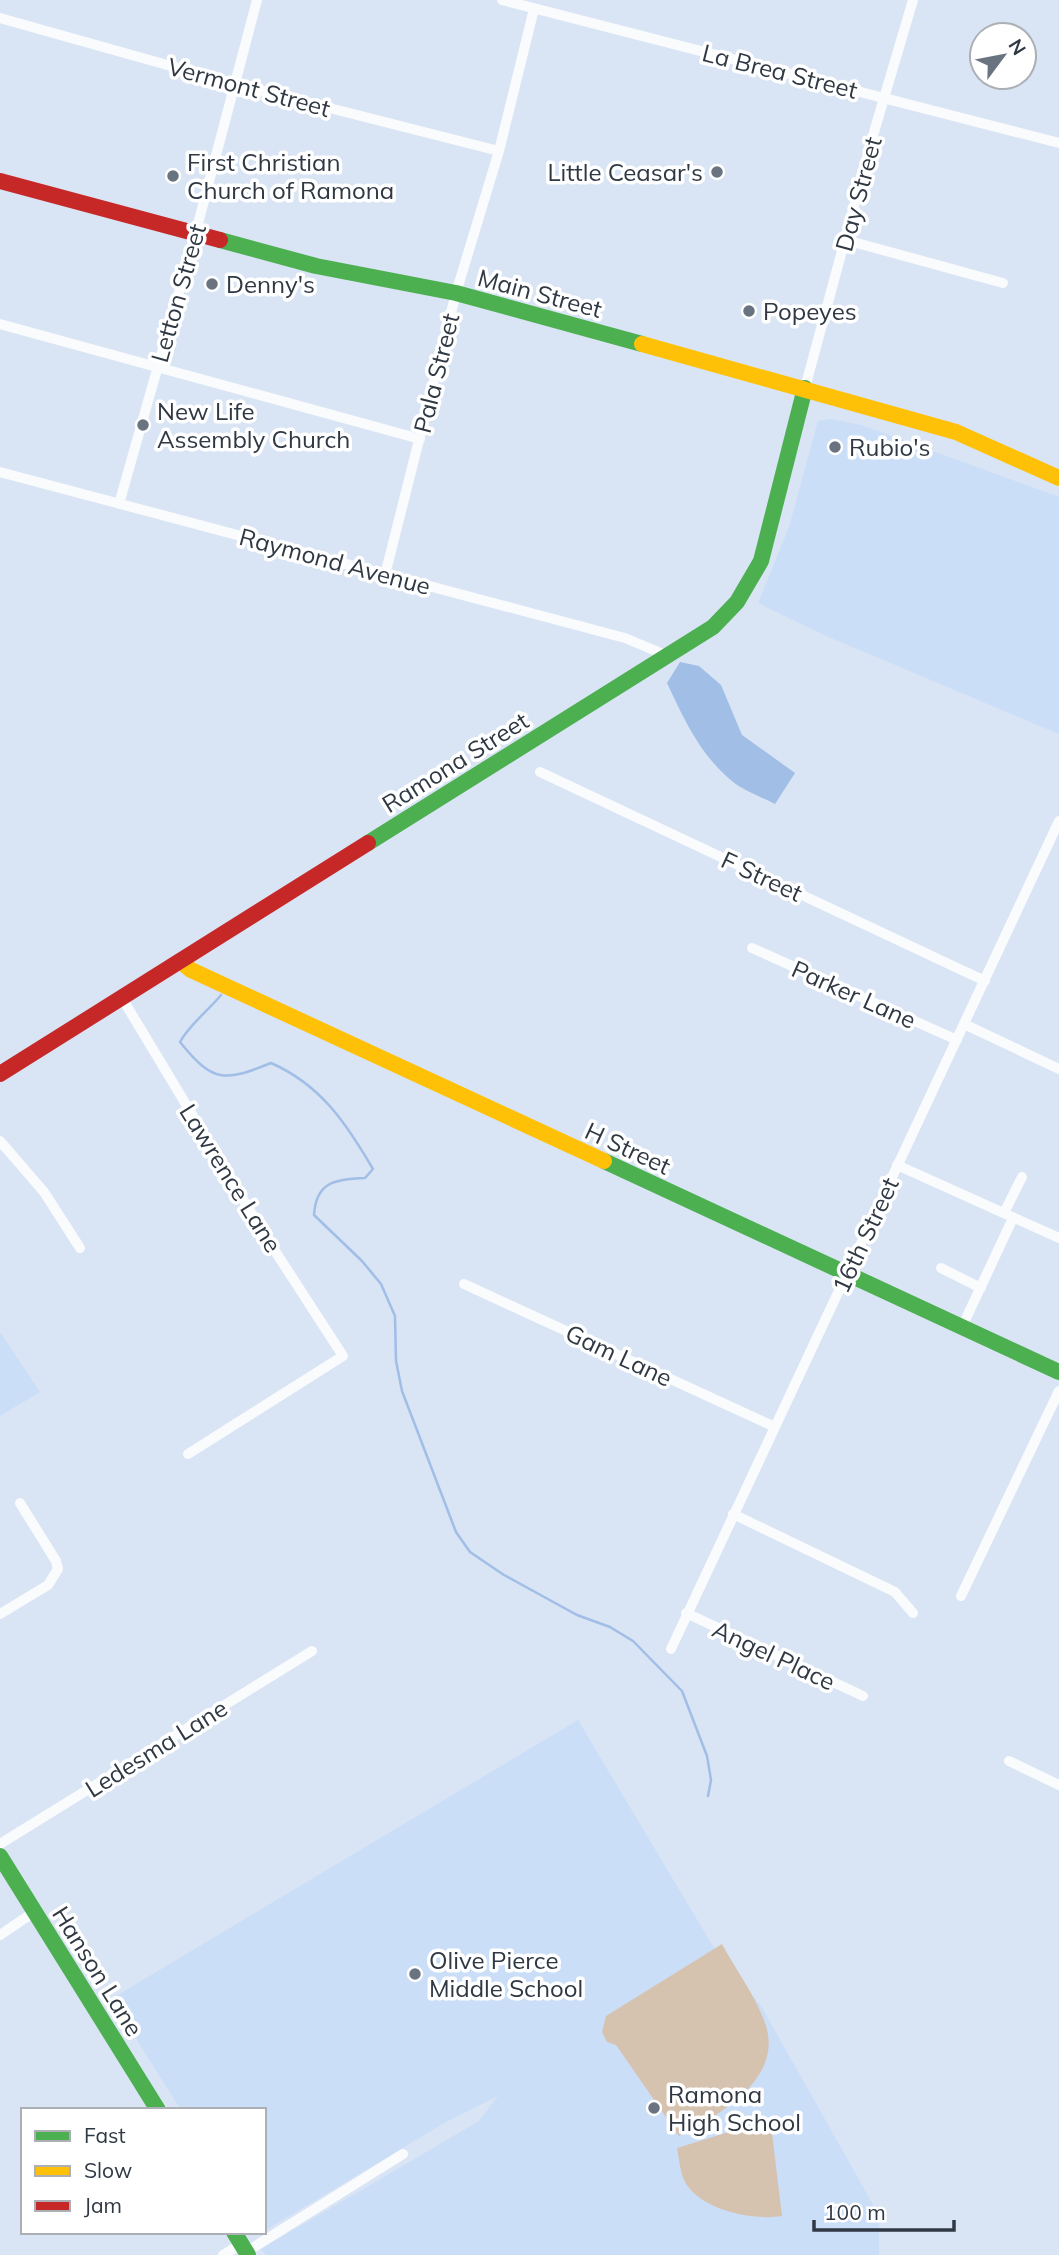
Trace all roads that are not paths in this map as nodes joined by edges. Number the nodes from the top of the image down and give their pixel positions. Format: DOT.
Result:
graph roads {
  1 [pos="257,0"];
  2 [pos="502,0"];
  3 [pos="913,0"];
  4 [pos="534,9"];
  5 [pos="0,18"];
  6 [pos="235,84"];
  7 [pos="885,97"];
  8 [pos="1059,143"];
  9 [pos="499,151"];
  10 [pos="0,181"];
  11 [pos="195,235"];
  12 [pos="846,240"];
  13 [pos="1003,282"];
  14 [pos="456,293"];
  15 [pos="0,324"];
  16 [pos="158,365"];
  17 [pos="805,388"];
  18 [pos="420,439"];
  19 [pos="0,472"];
  20 [pos="1059,478"];
  21 [pos="119,504"];
  22 [pos="385,575"];
  23 [pos="668,656"];
  24 [pos="540,772"];
  25 [pos="1059,821"];
  26 [pos="752,948"];
  27 [pos="180,961"];
  28 [pos="985,981"];
  29 [pos="122,998"];
  30 [pos="964,1024"];
  31 [pos="957,1040"];
  32 [pos="1059,1069"];
  33 [pos="0,1074"];
  34 [pos="0,1141"];
  35 [pos="897,1165"];
  36 [pos="1022,1177"];
  37 [pos="1009,1215"];
  38 [pos="1059,1238"];
  39 [pos="80,1248"];
  40 [pos="941,1268"];
  41 [pos="847,1274"];
  42 [pos="464,1284"];
  43 [pos="981,1288"];
  44 [pos="962,1327"];
  45 [pos="1059,1372"];
  46 [pos="1059,1391"];
  47 [pos="775,1427"];
  48 [pos="188,1454"];
  49 [pos="20,1503"];
  50 [pos="733,1514"];
  51 [pos="961,1597"];
  52 [pos="686,1613"];
  53 [pos="914,1613"];
  54 [pos="0,1614"];
  55 [pos="671,1649"];
  56 [pos="312,1651"];
  57 [pos="863,1696"];
  58 [pos="1009,1761"];
  59 [pos="1059,1785"];
  60 [pos="0,1844"];
  61 [pos="0,1856"];
  62 [pos="34,1912"];
  63 [pos="0,1936"];
  64 [pos="157,2108"];
  65 [pos="403,2154"];
  66 [pos="266,2233"];
  67 [pos="264,2234"];
  68 [pos="243,2246"];
  69 [pos="223,2255"];
  1 -- 6 [label="street, Letton Street"];
  2 -- 4 [label="street, La Brea Street"];
  3 -- 7 [label="street, Day Street"];
  4 -- 7 [label="street, La Brea Street"];
  4 -- 9 [label="street, Pala Street"];
  5 -- 6 [label="street, Vermont Street"];
  6 -- 9 [label="street, Vermont Street"];
  6 -- 11 [label="street, Letton Street"];
  7 -- 8 [label="street, La Brea Street"];
  7 -- 12 [label="street, Day Street"];
  9 -- 14 [label="street, Pala Street"];
  10 -- 11 [label="main road, Main Street"];
  11 -- 14 [label="main road, Main Street"];
  11 -- 16 [label="street, Letton Street"];
  12 -- 13 [label="street"];
  12 -- 17 [label="street, Day Street"];
  14 -- 17 [label="main road, Main Street"];
  14 -- 18 [label="street, Pala Street"];
  15 -- 16 [label="street"];
  16 -- 18 [label="street"];
  16 -- 21 [label="street, Letton Street"];
  17 -- 20 [label="main road, Main Street"];
  17 -- 23 [label="main road, Ramona Street"];
  18 -- 22 [label="street, Pala Street"];
  19 -- 21 [label="street, Raymond Avenue"];
  21 -- 22 [label="street, Raymond Avenue"];
  22 -- 23 [label="street, Raymond Avenue"];
  23 -- 27 [label="main road, Ramona Street"];
  24 -- 28 [label="street, F Street"];
  25 -- 28 [label="street, 16th Street"];
  26 -- 31 [label="street, Parker Lane"];
  27 -- 29 [label="main road, Ramona Street"];
  27 -- 41 [label="main road, H Street"];
  28 -- 30 [label="street, 16th Street"];
  29 -- 33 [label="main road, Ramona Street"];
  29 -- 48 [label="street, Lawrence Lane"];
  30 -- 31 [label="street, 16th Street"];
  30 -- 32 [label="street"];
  31 -- 35 [label="street, 16th Street"];
  34 -- 39 [label="street"];
  35 -- 37 [label="street"];
  35 -- 41 [label="street, 16th Street"];
  36 -- 37 [label="street"];
  37 -- 38 [label="street"];
  37 -- 43 [label="street"];
  40 -- 43 [label="street"];
  41 -- 44 [label="main road, H Street"];
  41 -- 47 [label="street, 16th Street"];
  42 -- 47 [label="street, Gam Lane"];
  43 -- 44 [label="street"];
  44 -- 45 [label="main road, H Street"];
  46 -- 51 [label="street"];
  47 -- 50 [label="street, 16th Street"];
  49 -- 54 [label="street"];
  50 -- 52 [label="street, 16th Street"];
  50 -- 53 [label="street"];
  52 -- 55 [label="street, 16th Street"];
  52 -- 57 [label="street, Angel Place"];
  56 -- 60 [label="street, Ledesma Lane"];
  58 -- 59 [label="street"];
  61 -- 62 [label="main road, Hanson Lane"];
  62 -- 63 [label="street"];
  62 -- 64 [label="main road, Hanson Lane"];
  65 -- 66 [label="street"];
  67 -- 68 [label="street"];
  68 -- 69 [label="street"];
}
